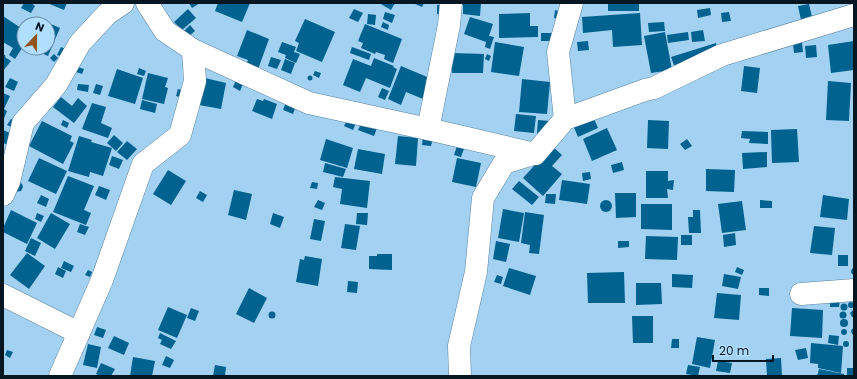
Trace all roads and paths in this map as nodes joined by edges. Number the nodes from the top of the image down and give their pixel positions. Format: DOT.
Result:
graph roads {
  1 [pos="123,3"];
  2 [pos="147,3"];
  3 [pos="451,3"];
  4 [pos="572,3"];
  5 [pos="854,15"];
  6 [pos="193,50"];
  7 [pos="565,119"];
  8 [pos="428,129"];
  9 [pos="535,154"];
  10 [pos="3,195"];
  11 [pos="854,290"];
  12 [pos="801,294"];
  13 [pos="3,295"];
  14 [pos="79,333"];
  15 [pos="60,376"];
  16 [pos="460,376"];
  1 -- 10 [label="street"];
  2 -- 6 [label="street"];
  3 -- 8 [label="street"];
  4 -- 7 [label="street"];
  5 -- 7 [label="street"];
  6 -- 8 [label="street"];
  6 -- 14 [label="street"];
  7 -- 9 [label="street"];
  8 -- 9 [label="street"];
  9 -- 16 [label="street"];
  11 -- 12 [label="street"];
  13 -- 14 [label="street"];
  14 -- 15 [label="street"];
}
